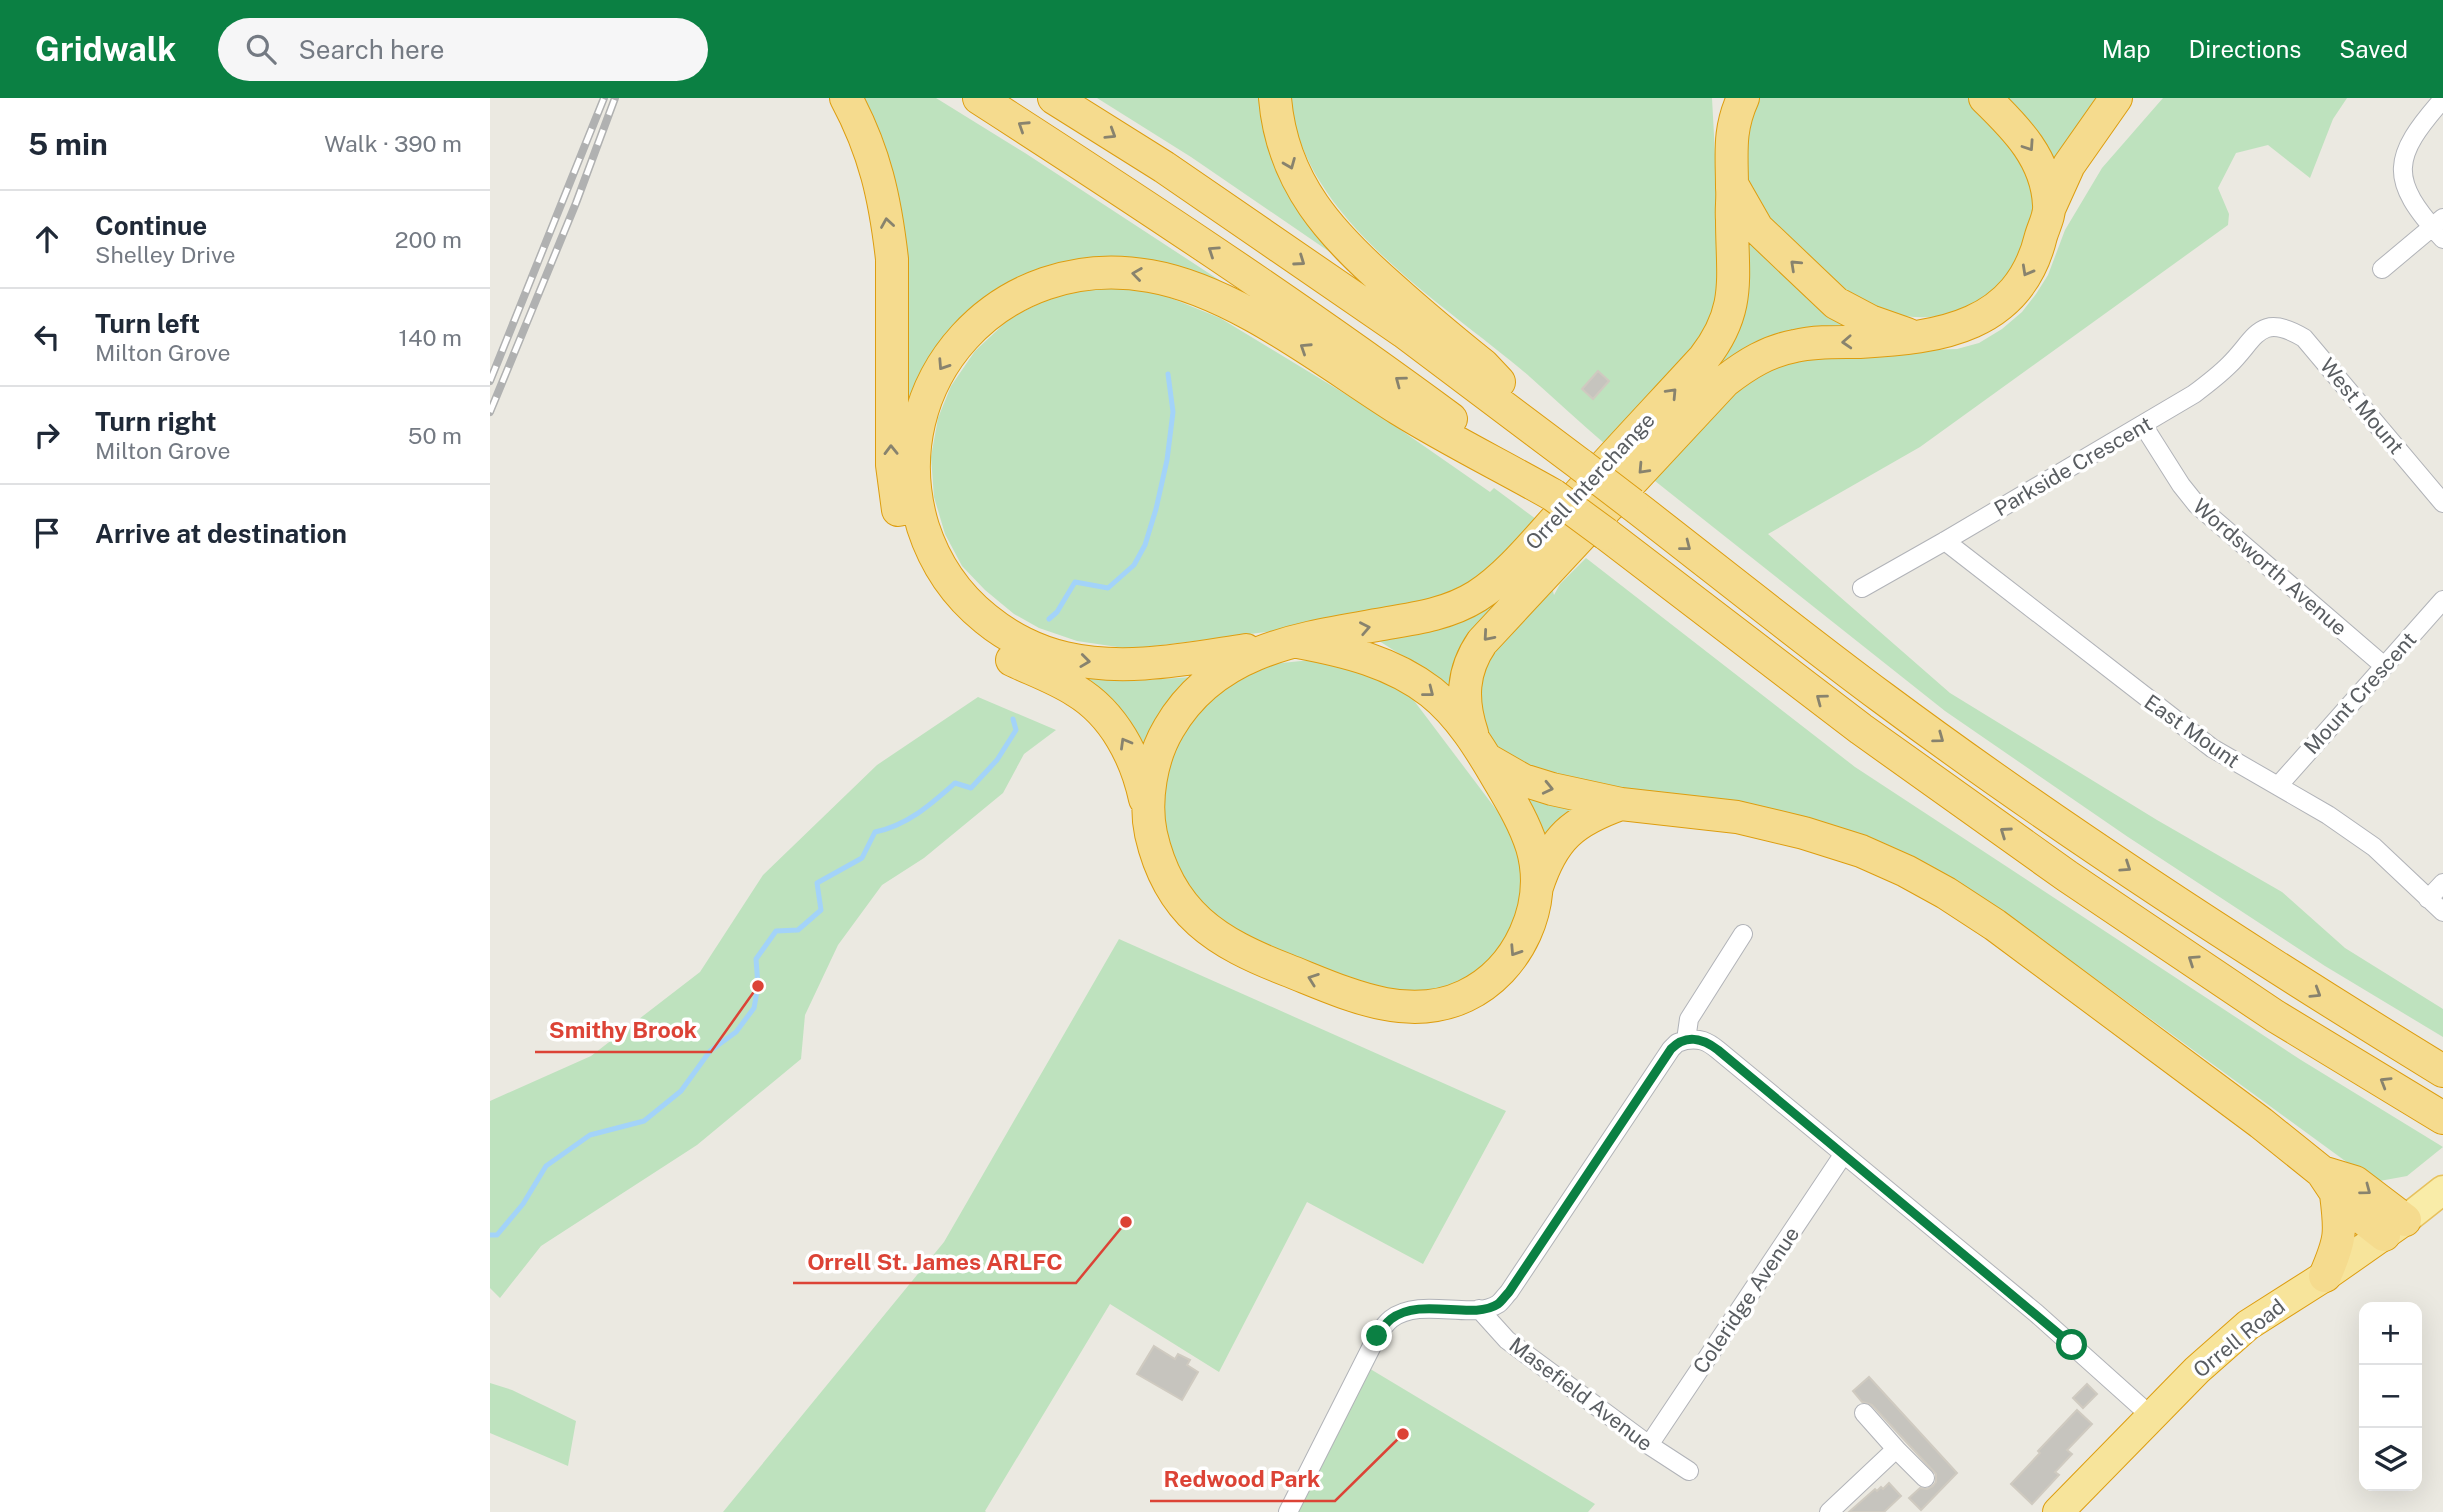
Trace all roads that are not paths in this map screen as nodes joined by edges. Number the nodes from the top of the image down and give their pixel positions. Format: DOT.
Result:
graph roads {
  1 [pos="846,98"];
  2 [pos="979,98"];
  3 [pos="1054,98"];
  4 [pos="1275,98"];
  5 [pos="1725,98"];
  6 [pos="1743,98"];
  7 [pos="1985,98"];
  8 [pos="2116,98"];
  9 [pos="2443,99"];
  10 [pos="1732,134"];
  11 [pos="1732,185"];
  12 [pos="2050,207"];
  13 [pos="2439,228"];
  14 [pos="2382,269"];
  15 [pos="2269,328"];
  16 [pos="1915,337"];
  17 [pos="2143,425"];
  18 [pos="1581,465"];
  19 [pos="1553,495"];
  20 [pos="2443,503"];
  21 [pos="1945,541"];
  22 [pos="1862,588"];
  23 [pos="2443,600"];
  24 [pos="1288,644"];
  25 [pos="2383,665"];
  26 [pos="1481,750"];
  27 [pos="2278,786"];
  28 [pos="1621,804"];
  29 [pos="1147,807"];
  30 [pos="2443,883"];
  31 [pos="1538,887"];
  32 [pos="2428,899"];
  33 [pos="2443,912"];
  34 [pos="1743,934"];
  35 [pos="1686,1040"];
  36 [pos="2443,1071"];
  37 [pos="2443,1118"];
  38 [pos="1843,1155"];
  39 [pos="2329,1183"];
  40 [pos="2443,1190"];
  41 [pos="2395,1227"];
  42 [pos="2325,1276"];
  43 [pos="1479,1310"];
  44 [pos="1864,1413"];
  45 [pos="2151,1416"];
  46 [pos="1649,1445"];
  47 [pos="1896,1449"];
  48 [pos="1689,1471"];
  49 [pos="1925,1478"];
  50 [pos="1288,1512"];
  51 [pos="1829,1512"];
  52 [pos="2058,1512"];
  29 -- 1 [label="highway, one-way"];
  19 -- 2 [label="highway, one-way"];
  3 -- 18 [label="highway, one-way"];
  4 -- 18 [label="highway, one-way"];
  5 -- 10 [label="highway"];
  6 -- 10 [label="highway, Orrell Interchange"];
  7 -- 12 [label="highway, one-way"];
  8 -- 12 [label="highway, Orrell Interchange"];
  9 -- 13 [label="street"];
  10 -- 11 [label="highway, Orrell Interchange"];
  16 -- 11 [label="highway, Orrell Interchange, one-way"];
  24 -- 11 [label="highway, Orrell Interchange, one-way"];
  12 -- 16 [label="highway, Orrell Interchange, one-way"];
  13 -- 14 [label="street"];
  15 -- 17 [label="street, Parkside Crescent"];
  15 -- 20 [label="street, West Mount"];
  16 -- 26 [label="highway, Orrell Interchange, one-way"];
  17 -- 21 [label="street, Parkside Crescent"];
  17 -- 25 [label="street, Wordsworth Avenue"];
  18 -- 36 [label="highway, one-way, bridge"];
  19 -- 24 [label="highway, one-way"];
  37 -- 19 [label="highway, one-way, bridge"];
  21 -- 22 [label="street, Parkside Crescent"];
  21 -- 27 [label="street, East Mount"];
  23 -- 25 [label="street, Mount Crescent"];
  24 -- 26 [label="highway, Orrell Interchange, one-way"];
  24 -- 29 [label="highway, Orrell Interchange"];
  25 -- 27 [label="street, Mount Crescent"];
  26 -- 28 [label="highway, one-way"];
  26 -- 31 [label="highway, Orrell Interchange"];
  27 -- 32 [label="street, East Mount"];
  28 -- 31 [label="highway"];
  28 -- 39 [label="highway"];
  31 -- 29 [label="highway, Orrell Interchange, one-way"];
  30 -- 32 [label="street"];
  32 -- 33 [label="street, East Mount"];
  34 -- 35 [label="street"];
  35 -- 38 [label="street"];
  35 -- 43 [label="street"];
  38 -- 45 [label="street"];
  38 -- 46 [label="street, Coleridge Avenue"];
  39 -- 41 [label="highway"];
  39 -- 42 [label="highway"];
  40 -- 41 [label="main road, Orrell Road"];
  41 -- 42 [label="highway, Orrell Road"];
  42 -- 45 [label="highway, Orrell Road"];
  43 -- 46 [label="street, Masefield Avenue"];
  43 -- 50 [label="street"];
  44 -- 47 [label="street"];
  45 -- 52 [label="highway, Orrell Road"];
  46 -- 48 [label="street, Masefield Avenue"];
  47 -- 49 [label="street"];
  47 -- 51 [label="street"];
}
